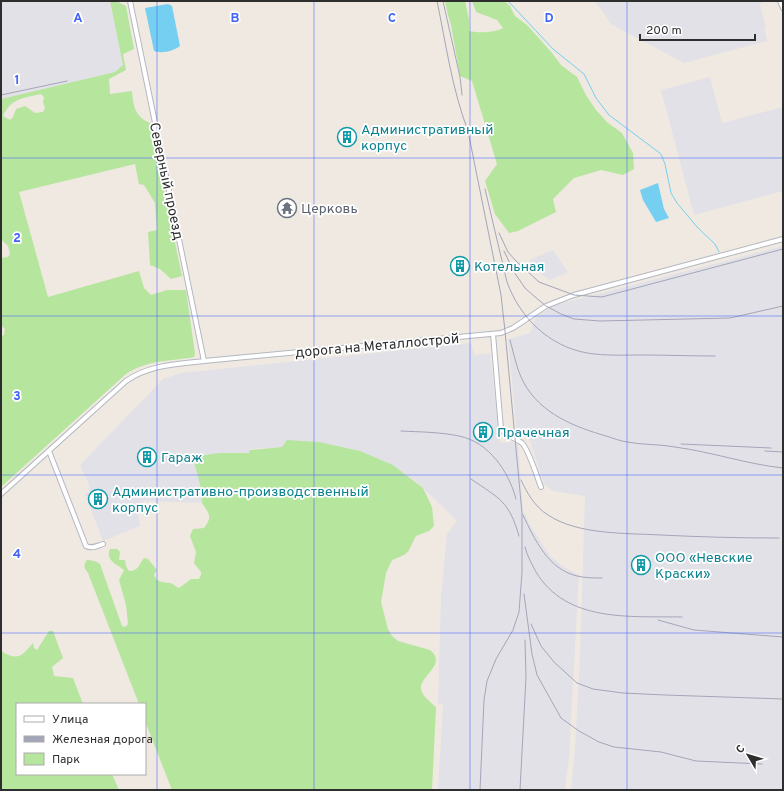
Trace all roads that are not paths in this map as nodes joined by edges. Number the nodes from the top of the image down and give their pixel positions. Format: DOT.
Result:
graph roads {
  1 [pos="130,1"];
  2 [pos="780,1"];
  3 [pos="783,8"];
  4 [pos="783,239"];
  5 [pos="492,334"];
  6 [pos="204,360"];
  7 [pos="49,451"];
  8 [pos="541,487"];
  9 [pos="1,494"];
  10 [pos="103,544"];
  1 -- 6 [label="street, Северный проезд"];
  2 -- 3 [label="street"];
  4 -- 5 [label="street, дорога на Металлострой"];
  5 -- 6 [label="street, дорога на Металлострой"];
  5 -- 8 [label="street"];
  6 -- 7 [label="street, дорога на Металлострой"];
  7 -- 9 [label="street, дорога на Металлострой"];
  7 -- 10 [label="street"];
}
